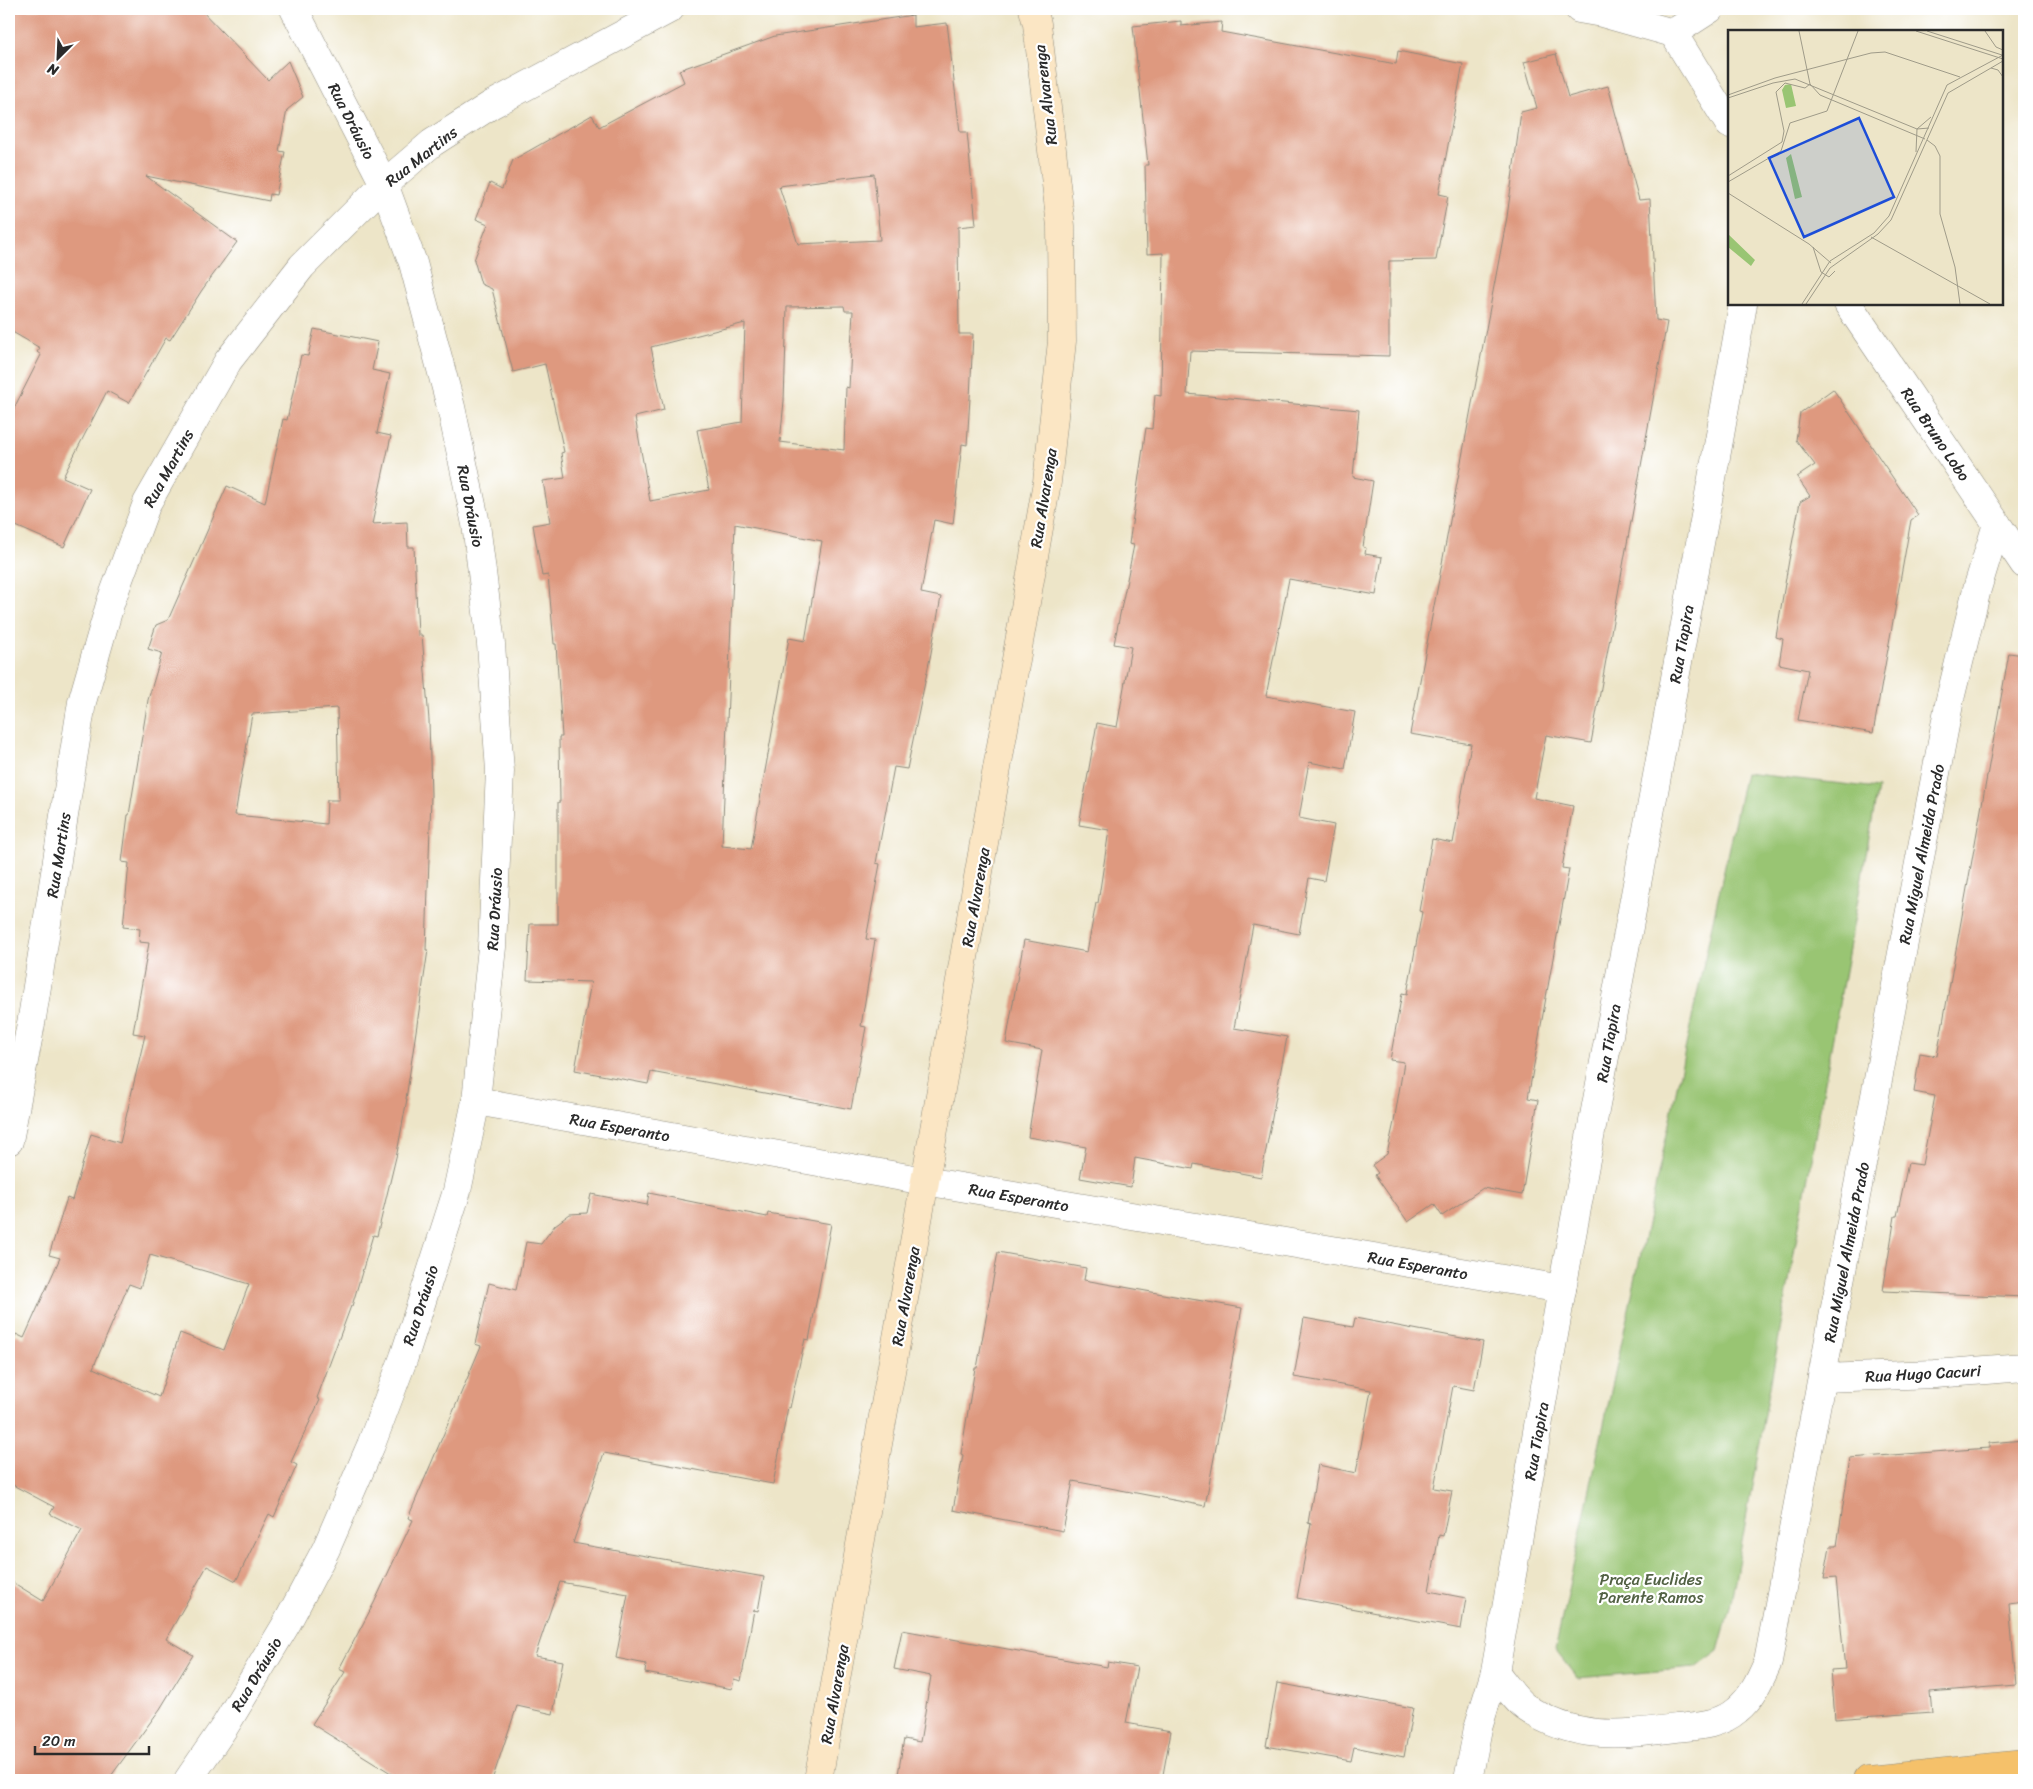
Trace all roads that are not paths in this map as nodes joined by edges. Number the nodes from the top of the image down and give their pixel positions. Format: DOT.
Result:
graph roads {
  1 [pos="294,9"];
  2 [pos="670,9"];
  3 [pos="1033,9"];
  4 [pos="1579,9"];
  5 [pos="1710,9"];
  6 [pos="1673,32"];
  7 [pos="1728,122"];
  8 [pos="384,184"];
  9 [pos="1743,305"];
  10 [pos="1849,305"];
  11 [pos="1997,524"];
  12 [pos="2024,564"];
  13 [pos="476,1101"];
  14 [pos="9,1141"];
  15 [pos="925,1181"];
  16 [pos="1562,1289"];
  17 [pos="2024,1367"];
  18 [pos="1822,1378"];
  19 [pos="1496,1672"];
  20 [pos="2024,1764"];
  21 [pos="188,1780"];
  22 [pos="818,1780"];
  23 [pos="1468,1780"];
  24 [pos="1868,1780"];
  1 -- 8 [label="street, Rua Dráusio"];
  2 -- 8 [label="street, Rua Martins"];
  3 -- 15 [label="street, Rua Alvarenga"];
  4 -- 6 [label="street"];
  5 -- 6 [label="street"];
  6 -- 7 [label="street"];
  8 -- 13 [label="street, Rua Dráusio"];
  8 -- 14 [label="street, Rua Martins"];
  9 -- 16 [label="street, Rua Tiapira"];
  10 -- 11 [label="street, Rua Bruno Lobo"];
  11 -- 12 [label="street, Rua Bruno Lobo"];
  11 -- 18 [label="street, Rua Miguel Almeida Prado"];
  13 -- 15 [label="street, Rua Esperanto"];
  13 -- 21 [label="street, Rua Dráusio"];
  15 -- 16 [label="street, Rua Esperanto"];
  15 -- 22 [label="street, Rua Alvarenga"];
  16 -- 19 [label="street, Rua Tiapira"];
  17 -- 18 [label="street, Rua Hugo Cacuri"];
  18 -- 19 [label="street, Rua Miguel Almeida Prado"];
  19 -- 23 [label="street, Rua Tiapira"];
  20 -- 24 [label="main road"];
}
